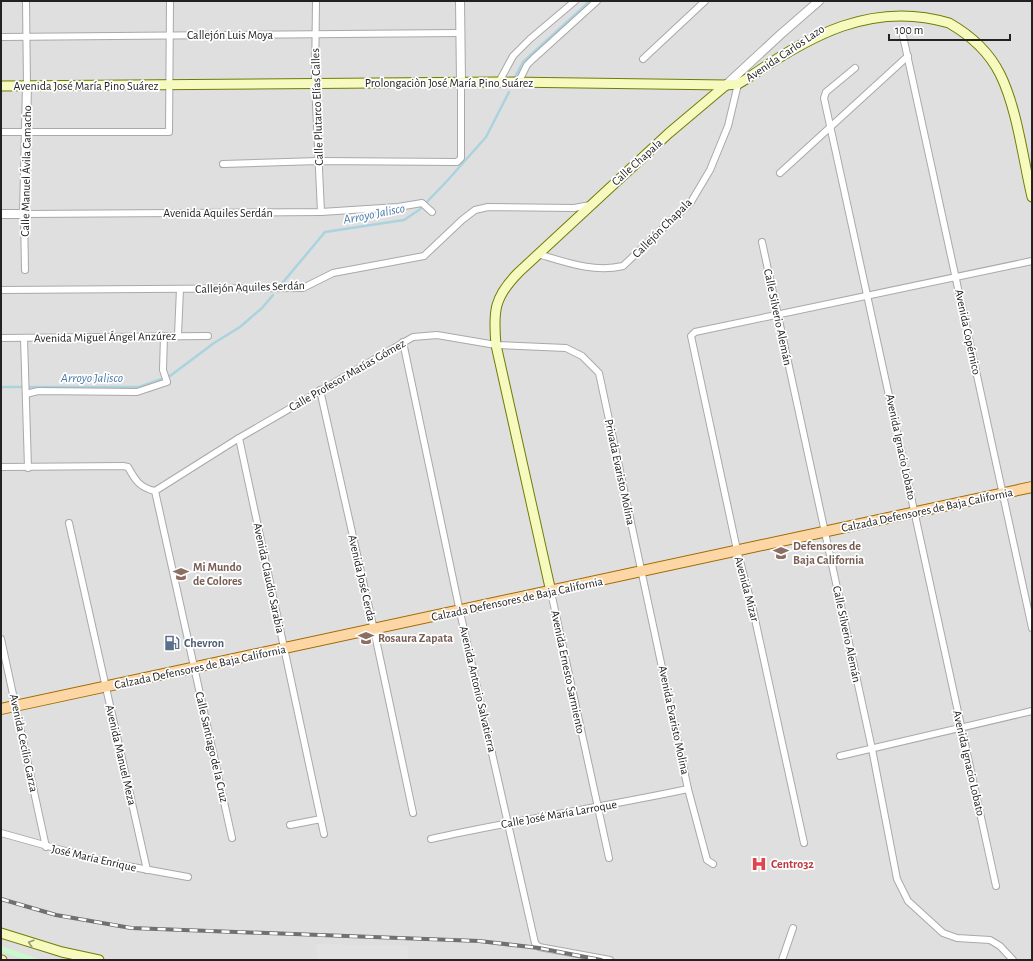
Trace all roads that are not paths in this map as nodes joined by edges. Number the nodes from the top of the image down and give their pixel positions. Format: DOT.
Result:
graph roads {
  1 [pos="26,1"];
  2 [pos="170,1"];
  3 [pos="316,1"];
  4 [pos="460,1"];
  5 [pos="575,1"];
  6 [pos="597,1"];
  7 [pos="705,1"];
  8 [pos="819,1"];
  9 [pos="899,7"];
  10 [pos="849,14"];
  11 [pos="459,33"];
  12 [pos="315,35"];
  13 [pos="170,36"];
  14 [pos="904,36"];
  15 [pos="1,37"];
  16 [pos="26,37"];
  17 [pos="908,56"];
  18 [pos="643,59"];
  19 [pos="855,68"];
  20 [pos="461,82"];
  21 [pos="499,82"];
  22 [pos="518,82"];
  23 [pos="315,83"];
  24 [pos="738,84"];
  25 [pos="726,85"];
  26 [pos="1,86"];
  27 [pos="27,86"];
  28 [pos="171,86"];
  29 [pos="830,127"];
  30 [pos="1,132"];
  31 [pos="27,133"];
  32 [pos="318,161"];
  33 [pos="222,164"];
  34 [pos="780,173"];
  35 [pos="1032,197"];
  36 [pos="590,205"];
  37 [pos="427,207"];
  38 [pos="321,212"];
  39 [pos="1,214"];
  40 [pos="24,214"];
  41 [pos="762,242"];
  42 [pos="538,254"];
  43 [pos="1032,261"];
  44 [pos="25,270"];
  45 [pos="956,277"];
  46 [pos="180,289"];
  47 [pos="1,290"];
  48 [pos="868,296"];
  49 [pos="778,315"];
  50 [pos="178,335"];
  51 [pos="164,336"];
  52 [pos="208,336"];
  53 [pos="1,338"];
  54 [pos="24,338"];
  55 [pos="403,342"];
  56 [pos="496,345"];
  57 [pos="598,373"];
  58 [pos="320,390"];
  59 [pos="26,393"];
  60 [pos="239,438"];
  61 [pos="1,467"];
  62 [pos="28,468"];
  63 [pos="1032,487"];
  64 [pos="155,491"];
  65 [pos="1003,494"];
  66 [pos="915,513"];
  67 [pos="69,523"];
  68 [pos="825,532"];
  69 [pos="737,550"];
  70 [pos="642,572"];
  71 [pos="551,592"];
  72 [pos="460,612"];
  73 [pos="1032,628"];
  74 [pos="374,630"];
  75 [pos="1,639"];
  76 [pos="284,649"];
  77 [pos="195,668"];
  78 [pos="106,687"];
  79 [pos="16,706"];
  80 [pos="1,709"];
  81 [pos="1032,711"];
  82 [pos="960,726"];
  83 [pos="872,749"];
  84 [pos="840,756"];
  85 [pos="688,789"];
  86 [pos="598,808"];
  87 [pos="413,813"];
  88 [pos="321,820"];
  89 [pos="508,822"];
  90 [pos="290,824"];
  91 [pos="1,833"];
  92 [pos="324,834"];
  93 [pos="232,838"];
  94 [pos="431,839"];
  95 [pos="804,843"];
  96 [pos="46,847"];
  97 [pos="609,858"];
  98 [pos="713,864"];
  99 [pos="147,870"];
  100 [pos="188,877"];
  101 [pos="996,886"];
  102 [pos="793,928"];
  103 [pos="1,933"];
  104 [pos="99,960"];
  105 [pos="610,960"];
  106 [pos="782,960"];
  107 [pos="1013,960"];
  1 -- 16 [label="street, Calle Manuel Ávila Camacho"];
  2 -- 13 [label="street"];
  3 -- 12 [label="street, Calle Plutarco Elías Calles"];
  4 -- 11 [label="street"];
  5 -- 21 [label="street"];
  6 -- 22 [label="street"];
  7 -- 18 [label="street"];
  8 -- 25 [label="street, Calle Chapala"];
  9 -- 35 [label="main road"];
  10 -- 24 [label="main road, Avenida Carlos Lazo"];
  11 -- 12 [label="street, Callejón Luis Moya"];
  11 -- 20 [label="street"];
  12 -- 13 [label="street, Callejón Luis Moya"];
  12 -- 23 [label="street, Calle Plutarco Elías Calles"];
  13 -- 16 [label="street, Callejón Luis Moya"];
  13 -- 28 [label="street"];
  14 -- 17 [label="street, Avenida Copérnico"];
  15 -- 16 [label="street, Callejón Luis Moya"];
  16 -- 27 [label="street, Calle Manuel Ávila Camacho"];
  17 -- 29 [label="street"];
  17 -- 45 [label="street, Avenida Copérnico"];
  19 -- 29 [label="street, Avenida Ignacio Lobato"];
  20 -- 21 [label="main road, Prolongaciòn José María Pino Suárez"];
  20 -- 23 [label="main road, Prolongaciòn José María Pino Suárez"];
  20 -- 32 [label="street"];
  21 -- 22 [label="main road, Prolongaciòn José María Pino Suárez"];
  22 -- 25 [label="main road, Prolongaciòn José María Pino Suárez"];
  23 -- 28 [label="main road, Prolongaciòn José María Pino Suárez"];
  23 -- 32 [label="street, Calle Plutarco Elías Calles"];
  24 -- 25 [label="main road, Avenida Carlos Lazo"];
  24 -- 42 [label="street, Callejón Chapala"];
  25 -- 36 [label="main road, Calle Chapala"];
  26 -- 27 [label="main road, Avenida José María Pino Suárez"];
  27 -- 28 [label="main road, Avenida José María Pino Suárez"];
  27 -- 31 [label="street, Calle Manuel Ávila Camacho"];
  28 -- 31 [label="street"];
  29 -- 34 [label="street"];
  29 -- 48 [label="street, Avenida Ignacio Lobato"];
  30 -- 31 [label="street"];
  31 -- 40 [label="street, Calle Manuel Ávila Camacho"];
  32 -- 33 [label="street"];
  32 -- 38 [label="street, Calle Plutarco Elías Calles"];
  36 -- 42 [label="main road, Calle Chapala"];
  36 -- 46 [label="street, Callejón Aquiles Serdán"];
  37 -- 38 [label="street, Avenida Aquiles Serdán"];
  38 -- 40 [label="street, Avenida Aquiles Serdán"];
  39 -- 40 [label="street, Avenida Aquiles Serdán"];
  40 -- 44 [label="street, Calle Manuel Ávila Camacho"];
  41 -- 49 [label="street, Calle Silverio Alemán"];
  42 -- 56 [label="main road, Calle Chapala"];
  43 -- 45 [label="street"];
  45 -- 48 [label="street"];
  45 -- 65 [label="street, Avenida Copérnico"];
  46 -- 47 [label="street, Callejón Aquiles Serdán"];
  46 -- 50 [label="street"];
  48 -- 49 [label="street"];
  48 -- 66 [label="street, Avenida Ignacio Lobato"];
  49 -- 68 [label="street, Calle Silverio Alemán"];
  49 -- 69 [label="street, Avenida Mizar"];
  50 -- 51 [label="street, Avenida Miguel Ángel Anzúrez"];
  50 -- 52 [label="street, Avenida Miguel Ángel Anzúrez"];
  51 -- 54 [label="street, Avenida Miguel Ángel Anzúrez"];
  51 -- 59 [label="street"];
  53 -- 54 [label="street, Avenida Miguel Ángel Anzúrez"];
  54 -- 59 [label="street"];
  55 -- 56 [label="street, Calle Profesor Matías Gómez"];
  55 -- 58 [label="street, Calle Profesor Matías Gómez"];
  55 -- 72 [label="street, Avenida Antonio Salvatierra"];
  56 -- 57 [label="street, Calle Profesor Matías Gómez"];
  56 -- 71 [label="main road, Avenida Ernesto Sarmiento"];
  57 -- 70 [label="street, Privada Evaristo Molina"];
  58 -- 60 [label="street, Calle Profesor Matías Gómez"];
  58 -- 74 [label="street, Avenida José Cerda"];
  59 -- 62 [label="street"];
  60 -- 64 [label="street, Calle Profesor Matías Gómez"];
  60 -- 76 [label="street, Avenida Claudio Sarabia"];
  61 -- 62 [label="street"];
  62 -- 64 [label="street"];
  63 -- 65 [label="main road, Calzada Defensores de Baja California"];
  64 -- 77 [label="street, Calle Santiago de la Cruz"];
  65 -- 66 [label="main road, Calzada Defensores de Baja California"];
  65 -- 73 [label="street, Avenida Copérnico"];
  66 -- 68 [label="main road, Calzada Defensores de Baja California"];
  66 -- 82 [label="street, Avenida Ignacio Lobato"];
  67 -- 78 [label="street, Avenida Manuel Meza"];
  68 -- 69 [label="main road, Calzada Defensores de Baja California"];
  68 -- 83 [label="street, Calle Silverio Alemán"];
  69 -- 70 [label="main road, Calzada Defensores de Baja California"];
  69 -- 95 [label="street, Avenida Mizar"];
  70 -- 71 [label="main road, Calzada Defensores de Baja California"];
  70 -- 85 [label="street, Avenida Evaristo Molina"];
  71 -- 72 [label="main road, Calzada Defensores de Baja California"];
  71 -- 86 [label="street, Avenida Ernesto Sarmiento"];
  72 -- 74 [label="main road, Calzada Defensores de Baja California"];
  72 -- 89 [label="street, Avenida Antonio Salvatierra"];
  74 -- 76 [label="main road, Calzada Defensores de Baja California"];
  74 -- 87 [label="street, Avenida José Cerda"];
  75 -- 79 [label="street, Avenida Cecilio Garza"];
  76 -- 77 [label="main road, Calzada Defensores de Baja California"];
  76 -- 88 [label="street, Avenida Claudio Sarabia"];
  77 -- 78 [label="main road, Calzada Defensores de Baja California"];
  77 -- 93 [label="street, Calle Santiago de la Cruz"];
  78 -- 79 [label="main road, Calzada Defensores de Baja California"];
  78 -- 99 [label="street, Avenida Manuel Meza"];
  79 -- 80 [label="main road, Calzada Defensores de Baja California"];
  79 -- 96 [label="street, Avenida Cecilio Garza"];
  81 -- 82 [label="street"];
  82 -- 83 [label="street"];
  82 -- 101 [label="street, Avenida Ignacio Lobato"];
  83 -- 84 [label="street"];
  83 -- 107 [label="street, Calle Silverio Alemán"];
  85 -- 86 [label="street, Calle José María Larroque"];
  85 -- 98 [label="street, Avenida Evaristo Molina"];
  86 -- 89 [label="street, Calle José María Larroque"];
  86 -- 97 [label="street, Avenida Ernesto Sarmiento"];
  88 -- 90 [label="street"];
  88 -- 92 [label="street, Avenida Claudio Sarabia"];
  89 -- 94 [label="street, Calle José María Larroque"];
  89 -- 105 [label="street, Avenida Antonio Salvatierra"];
  91 -- 96 [label="street, José María Enrique"];
  96 -- 99 [label="street, José María Enrique"];
  99 -- 100 [label="street, José María Enrique"];
  102 -- 106 [label="street"];
  104 -- 103 [label="main road, one-way"];
}
